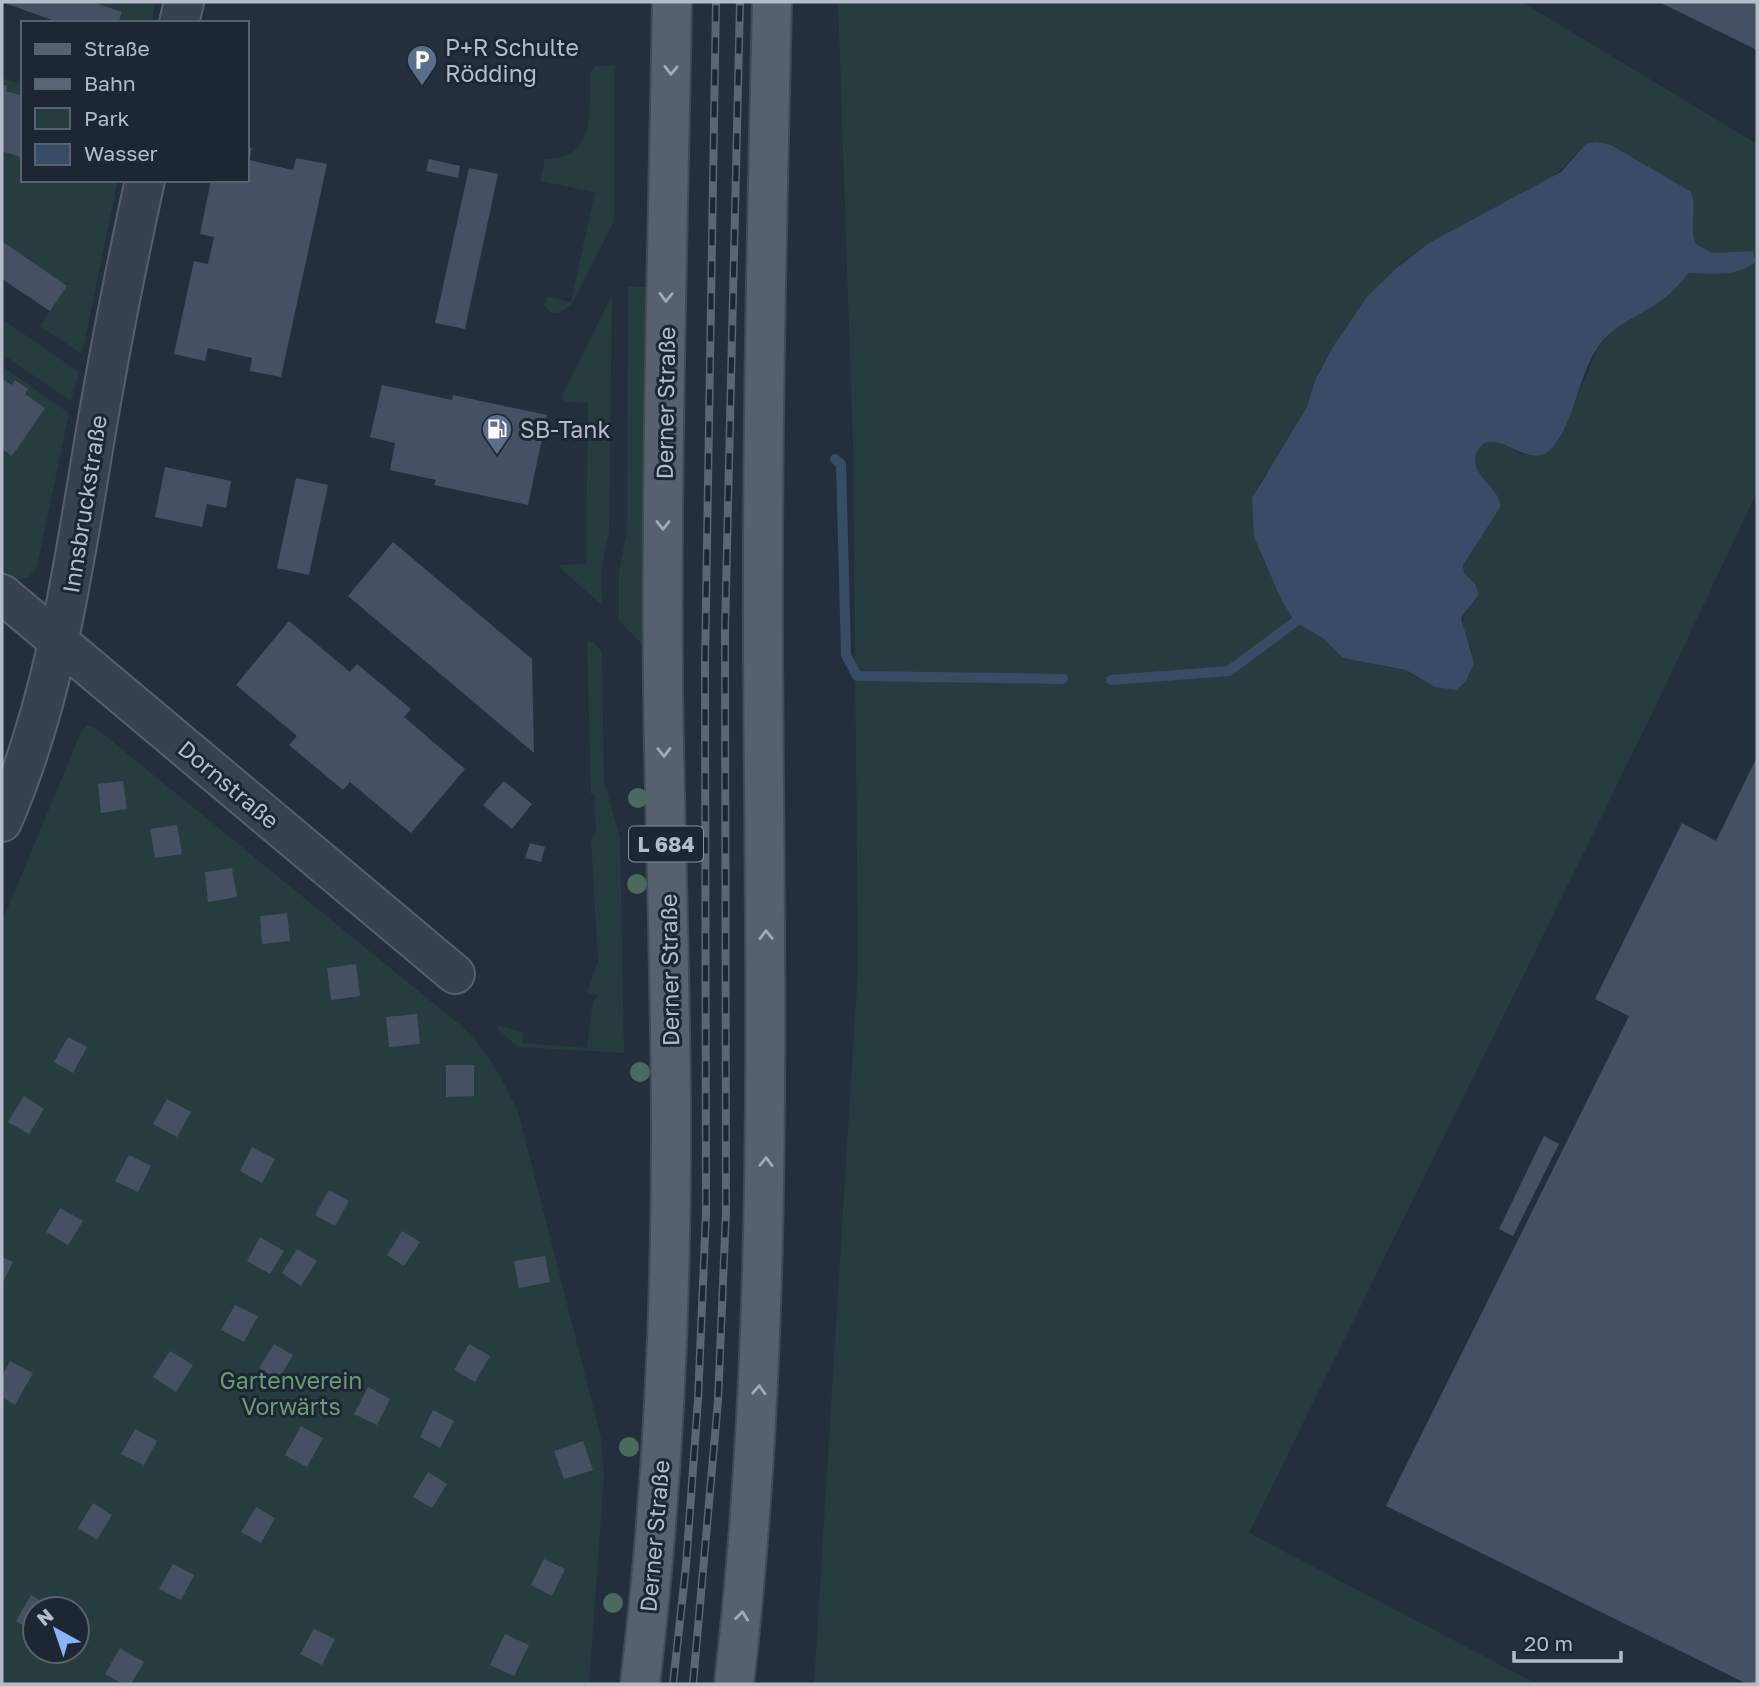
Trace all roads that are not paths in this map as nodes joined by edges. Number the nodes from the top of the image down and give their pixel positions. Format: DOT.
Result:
graph roads {
  1 [pos="184,2"];
  2 [pos="672,2"];
  3 [pos="772,2"];
  4 [pos="179,21"];
  5 [pos="145,182"];
  6 [pos="2,594"];
  7 [pos="61,641"];
  8 [pos="2,822"];
  9 [pos="455,974"];
  10 [pos="640,1684"];
  11 [pos="734,1684"];
  1 -- 4 [label="street"];
  2 -- 10 [label="main road, Derner Straße / L 684, one-way"];
  11 -- 3 [label="main road, one-way"];
  5 -- 7 [label="street, Innsbruckstraße"];
  6 -- 7 [label="street, Dornstraße"];
  7 -- 8 [label="street, Innsbruckstraße"];
  7 -- 9 [label="street, Dornstraße"];
}
